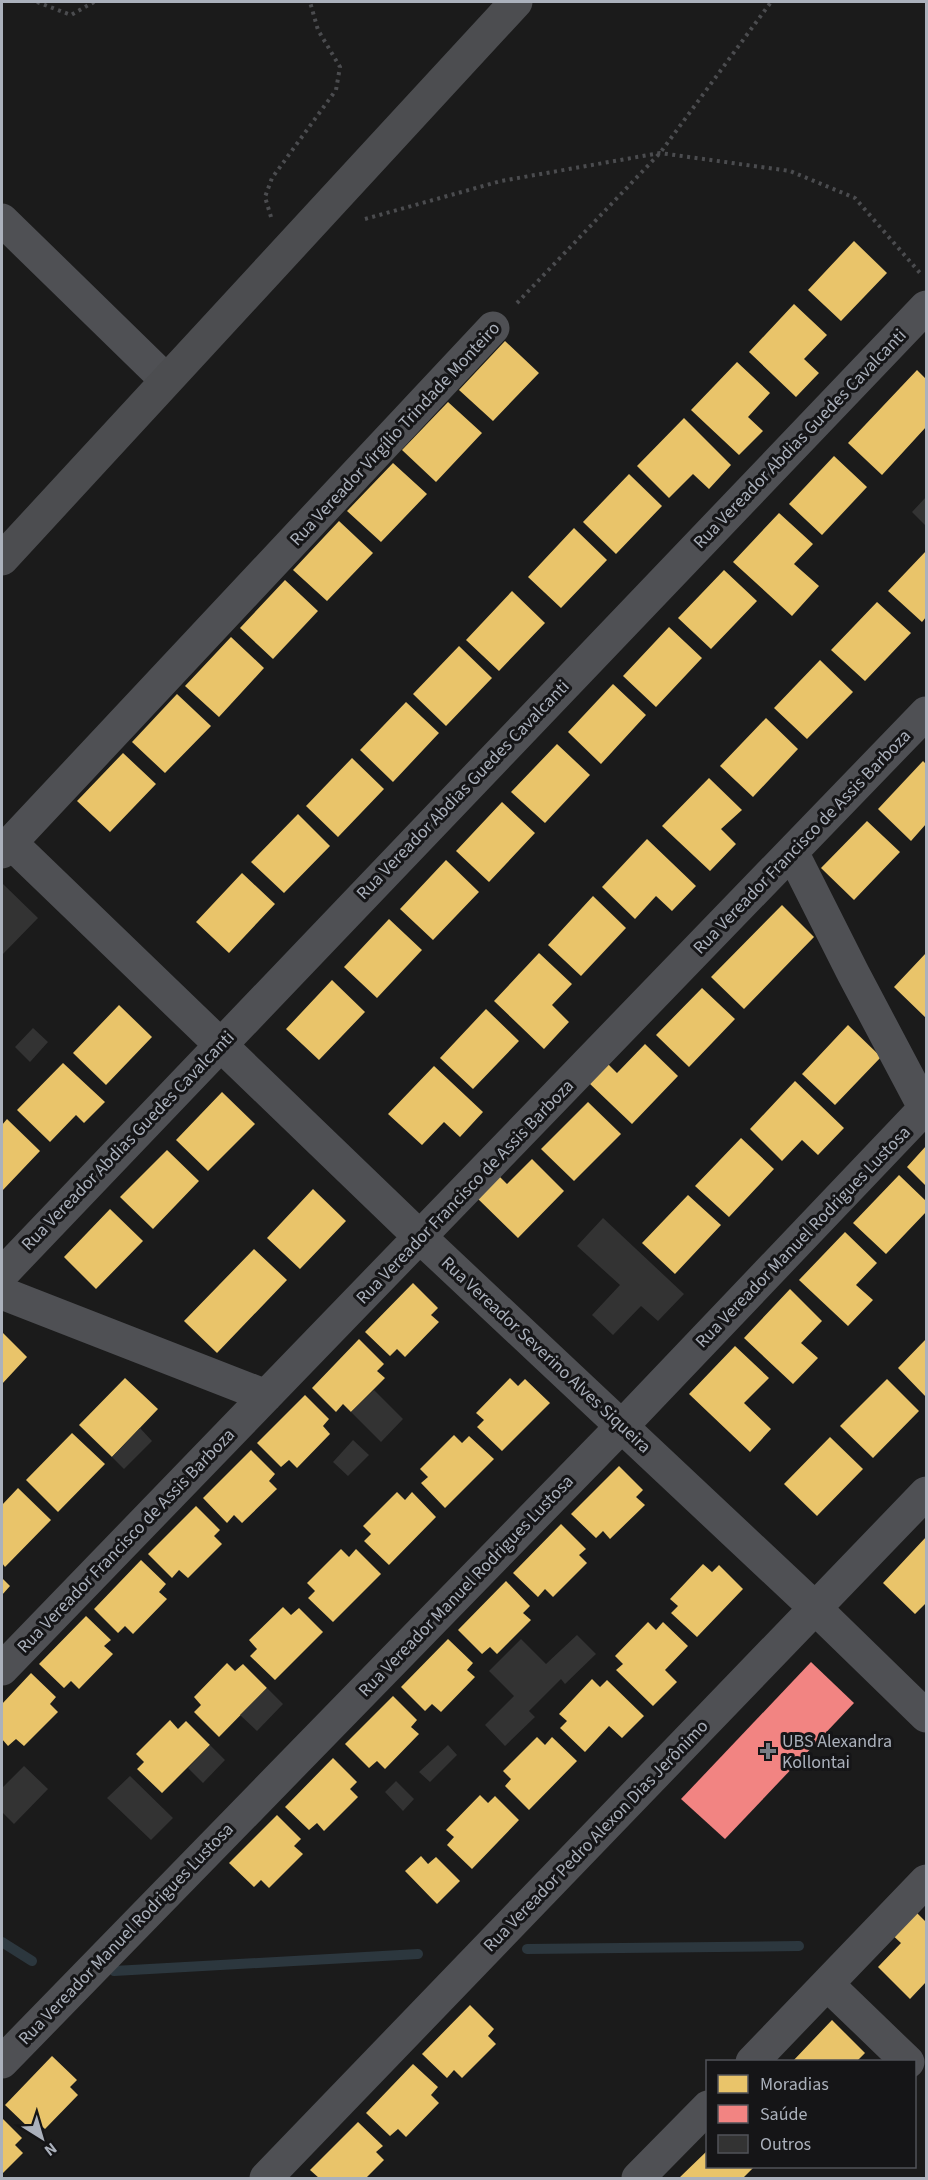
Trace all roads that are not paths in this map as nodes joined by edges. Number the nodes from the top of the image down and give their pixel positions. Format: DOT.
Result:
graph roads {
  1 [pos="516,2"];
  2 [pos="2,220"];
  3 [pos="927,307"];
  4 [pos="493,328"];
  5 [pos="166,380"];
  6 [pos="2,559"];
  7 [pos="927,713"];
  8 [pos="6,848"];
  9 [pos="792,852"];
  10 [pos="220,1043"];
  11 [pos="926,1108"];
  12 [pos="421,1238"];
  13 [pos="2,1274"];
  14 [pos="2,1293"];
  15 [pos="266,1396"];
  16 [pos="622,1426"];
  17 [pos="927,1493"];
  18 [pos="814,1607"];
  19 [pos="2,1669"];
  20 [pos="927,1716"];
  21 [pos="927,1881"];
  22 [pos="827,1984"];
  23 [pos="753,2060"];
  24 [pos="907,2060"];
  25 [pos="2,2062"];
  26 [pos="706,2109"];
  27 [pos="266,2178"];
  28 [pos="638,2178"];
  1 -- 5 [label="main road"];
  2 -- 5 [label="street"];
  3 -- 10 [label="street, Rua Vereador Abdias Guedes Cavalcanti"];
  4 -- 8 [label="street, Rua Vereador Virgílio Trindade Monteiro"];
  5 -- 6 [label="main road"];
  7 -- 9 [label="street, Rua Vereador Francisco de Assis Barboza"];
  8 -- 10 [label="street, Rua Vereador Severino Alves Siqueira"];
  9 -- 11 [label="street"];
  9 -- 12 [label="street, Rua Vereador Francisco de Assis Barboza"];
  10 -- 12 [label="street, Rua Vereador Severino Alves Siqueira"];
  10 -- 13 [label="street, Rua Vereador Abdias Guedes Cavalcanti"];
  11 -- 16 [label="street, Rua Vereador Manuel Rodrigues Lustosa"];
  12 -- 15 [label="street, Rua Vereador Francisco de Assis Barboza"];
  12 -- 16 [label="street, Rua Vereador Severino Alves Siqueira"];
  14 -- 15 [label="street"];
  15 -- 19 [label="street, Rua Vereador Francisco de Assis Barboza"];
  16 -- 18 [label="street, Rua Vereador Severino Alves Siqueira"];
  16 -- 25 [label="street, Rua Vereador Manuel Rodrigues Lustosa"];
  17 -- 18 [label="street, Rua Vereador Pedro Alexon Dias Jerônimo"];
  18 -- 20 [label="street, Rua Vereador Severino Alves Siqueira"];
  18 -- 27 [label="street, Rua Vereador Pedro Alexon Dias Jerônimo"];
  21 -- 22 [label="street"];
  22 -- 23 [label="street"];
  22 -- 24 [label="street"];
  26 -- 28 [label="street"];
}
